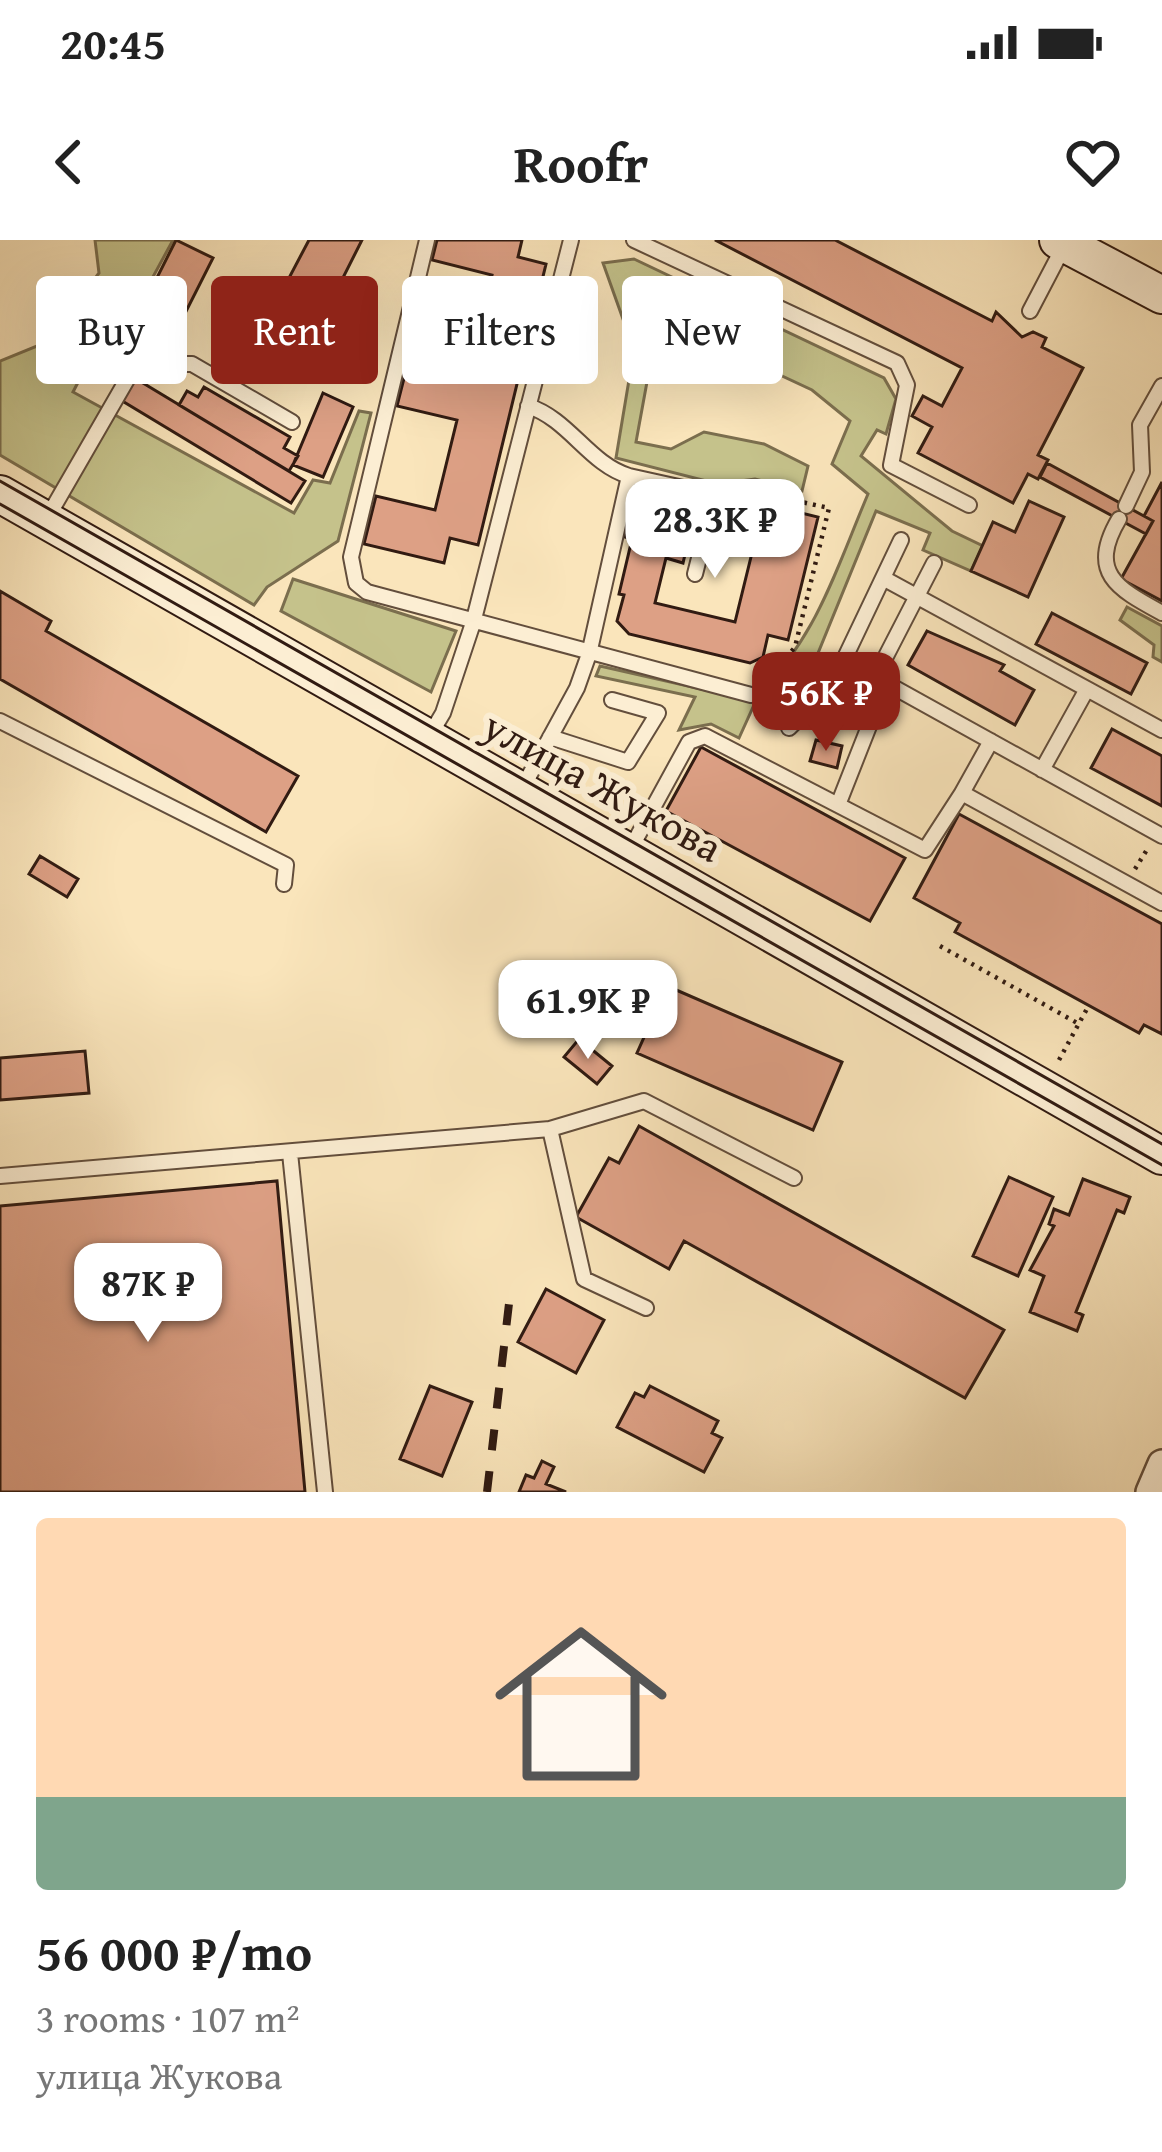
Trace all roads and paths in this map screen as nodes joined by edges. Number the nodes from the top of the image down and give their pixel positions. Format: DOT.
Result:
graph roads {
  1 [pos="427,240"];
  2 [pos="571,240"];
  3 [pos="634,240"];
  4 [pos="1112,240"];
  5 [pos="1064,241"];
  6 [pos="1162,266"];
  7 [pos="1162,295"];
  8 [pos="1030,311"];
  9 [pos="1162,386"];
  10 [pos="528,406"];
  11 [pos="292,422"];
  12 [pos="629,476"];
  13 [pos="0,494"];
  14 [pos="716,495"];
  15 [pos="969,505"];
  16 [pos="46,520"];
  17 [pos="901,540"];
  18 [pos="934,563"];
  19 [pos="695,574"];
  20 [pos="883,578"];
  21 [pos="916,597"];
  22 [pos="1162,614"];
  23 [pos="473,623"];
  24 [pos="589,654"];
  25 [pos="886,683"];
  26 [pos="1087,689"];
  27 [pos="752,695"];
  28 [pos="612,700"];
  29 [pos="2,727"];
  30 [pos="789,728"];
  31 [pos="1162,730"];
  32 [pos="550,737"];
  33 [pos="428,739"];
  34 [pos="991,741"];
  35 [pos="1042,770"];
  36 [pos="521,792"];
  37 [pos="962,793"];
  38 [pos="838,805"];
  39 [pos="1159,834"];
  40 [pos="628,852"];
  41 [pos="284,884"];
  42 [pos="1127,884"];
  43 [pos="1162,903"];
  44 [pos="940,946"];
  45 [pos="1089,1005"];
  46 [pos="1079,1024"];
  47 [pos="1059,1060"];
  48 [pos="550,1129"];
  49 [pos="290,1153"];
  50 [pos="1162,1156"];
  51 [pos="0,1176"];
  52 [pos="794,1178"];
  53 [pos="646,1308"];
  54 [pos="1162,1464"];
  55 [pos="325,1492"];
  56 [pos="1150,1492"];
  1 -- 23 [label="lane"];
  2 -- 10 [label="lane"];
  3 -- 15 [label="lane"];
  4 -- 6 [label="street"];
  5 -- 7 [label="street"];
  5 -- 8 [label="lane"];
  9 -- 22 [label="lane"];
  10 -- 12 [label="lane"];
  10 -- 23 [label="lane"];
  11 -- 16 [label="lane"];
  12 -- 14 [label="lane"];
  12 -- 24 [label="lane"];
  13 -- 16 [label="street, улица Жукова"];
  14 -- 19 [label="lane"];
  14 -- 27 [label="path"];
  16 -- 33 [label="street, улица Жукова"];
  17 -- 20 [label="lane"];
  18 -- 21 [label="lane"];
  20 -- 21 [label="lane"];
  20 -- 30 [label="lane"];
  21 -- 25 [label="lane"];
  21 -- 26 [label="lane"];
  23 -- 24 [label="lane"];
  23 -- 33 [label="lane"];
  24 -- 27 [label="lane"];
  24 -- 32 [label="lane"];
  25 -- 34 [label="lane"];
  25 -- 38 [label="lane"];
  26 -- 31 [label="lane"];
  26 -- 35 [label="lane"];
  28 -- 32 [label="lane"];
  29 -- 41 [label="lane"];
  32 -- 36 [label="lane"];
  33 -- 36 [label="street, улица Жукова"];
  34 -- 35 [label="lane"];
  34 -- 37 [label="lane"];
  35 -- 39 [label="lane"];
  36 -- 40 [label="street, улица Жукова"];
  37 -- 38 [label="lane"];
  37 -- 42 [label="lane"];
  38 -- 40 [label="lane"];
  39 -- 42 [label="path"];
  40 -- 50 [label="street, улица Жукова"];
  42 -- 43 [label="lane"];
  44 -- 46 [label="path"];
  45 -- 46 [label="path"];
  46 -- 47 [label="path"];
  48 -- 49 [label="lane"];
  48 -- 52 [label="lane"];
  48 -- 53 [label="lane"];
  49 -- 51 [label="lane"];
  49 -- 55 [label="lane"];
  54 -- 56 [label="street"];
}
